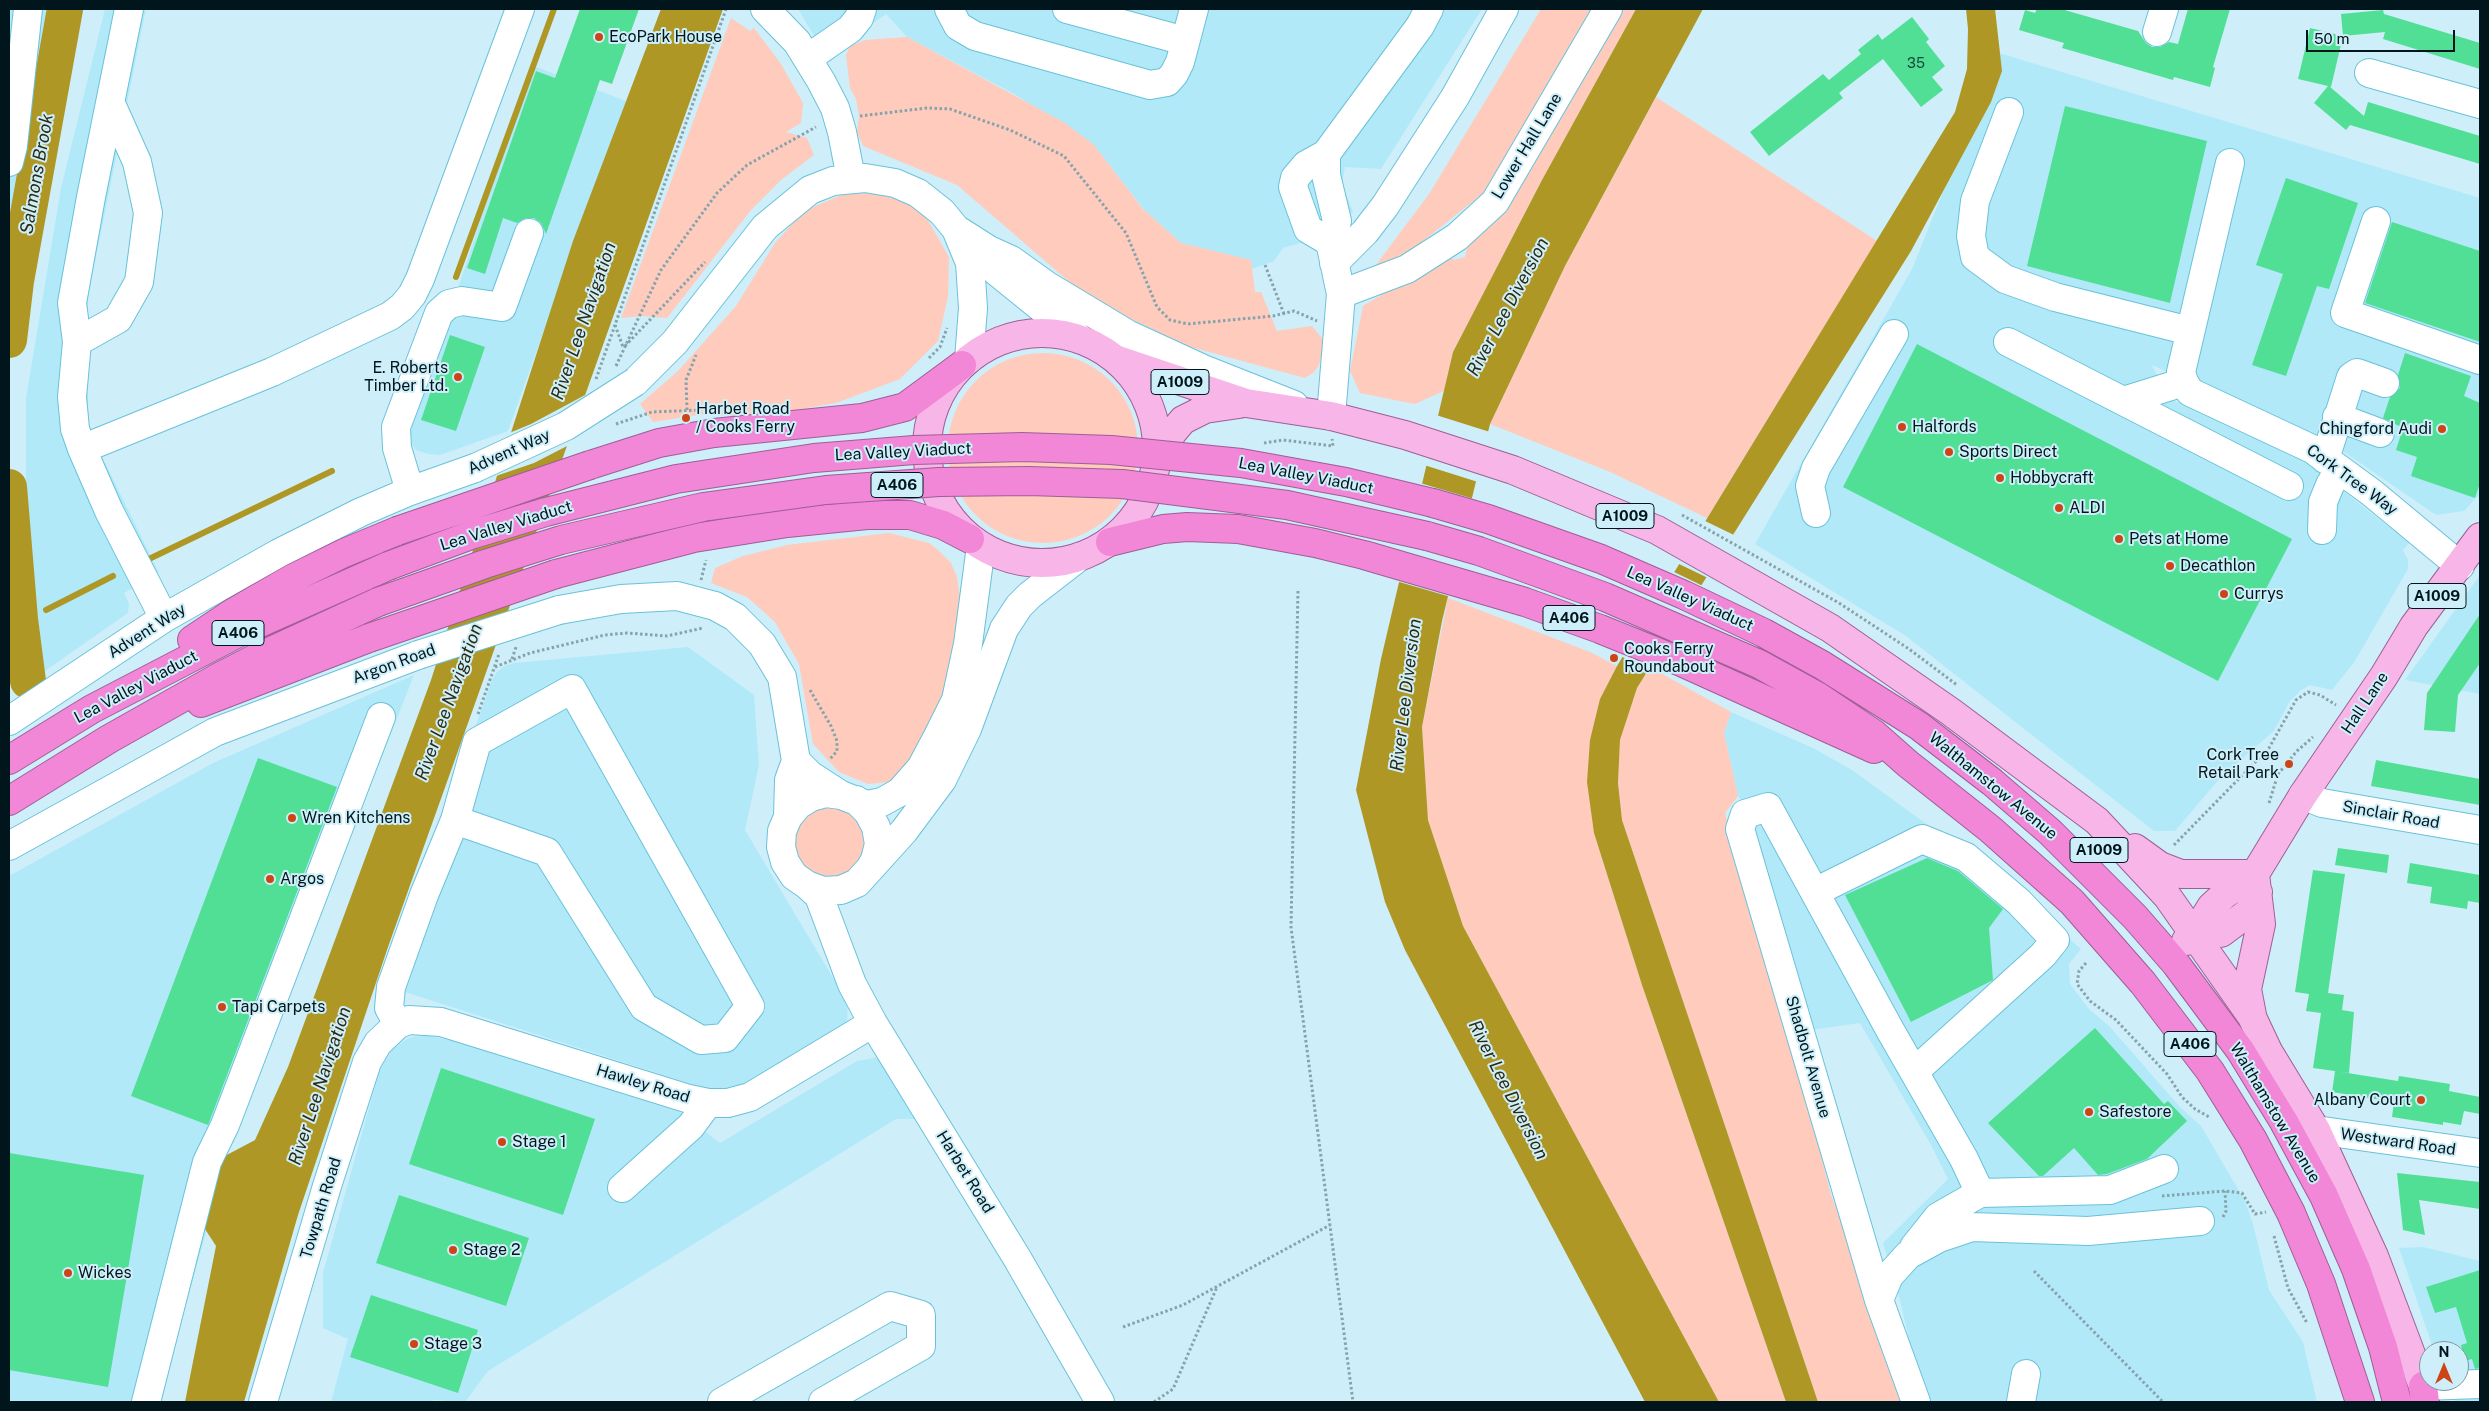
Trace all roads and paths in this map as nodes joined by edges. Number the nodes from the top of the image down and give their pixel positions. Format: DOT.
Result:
graph roads {
  1 [pos="28,9"];
  2 [pos="129,9"];
  3 [pos="520,9"];
  4 [pos="726,9"];
  5 [pos="765,9"];
  6 [pos="949,9"];
  7 [pos="1066,9"];
  8 [pos="1194,9"];
  9 [pos="1429,9"];
  10 [pos="1504,9"];
  11 [pos="1608,9"];
  12 [pos="861,10"];
  13 [pos="1185,41"];
  14 [pos="808,58"];
  15 [pos="2369,73"];
  16 [pos="111,104"];
  17 [pos="2480,104"];
  18 [pos="2009,112"];
  19 [pos="836,121"];
  20 [pos="9,162"];
  21 [pos="2230,163"];
  22 [pos="851,178"];
  23 [pos="2376,221"];
  24 [pos="956,229"];
  25 [pos="528,233"];
  26 [pos="989,250"];
  27 [pos="1332,253"];
  28 [pos="711,256"];
  29 [pos="1265,265"];
  30 [pos="1341,294"];
  31 [pos="1284,314"];
  32 [pos="948,322"];
  33 [pos="1339,328"];
  34 [pos="1894,334"];
  35 [pos="1080,340"];
  36 [pos="77,342"];
  37 [pos="2008,342"];
  38 [pos="623,348"];
  39 [pos="1115,359"];
  40 [pos="2480,360"];
  41 [pos="966,362"];
  42 [pos="923,364"];
  43 [pos="2180,365"];
  44 [pos="2385,383"];
  45 [pos="2123,401"];
  46 [pos="1246,403"];
  47 [pos="702,410"];
  48 [pos="1324,415"];
  49 [pos="2338,417"];
  50 [pos="615,424"];
  51 [pos="2380,434"];
  52 [pos="82,449"];
  53 [pos="2332,464"];
  54 [pos="1156,465"];
  55 [pos="2289,486"];
  56 [pos="410,491"];
  57 [pos="1816,513"];
  58 [pos="2322,530"];
  59 [pos="712,535"];
  60 [pos="2480,537"];
  61 [pos="975,542"];
  62 [pos="1110,542"];
  63 [pos="1079,557"];
  64 [pos="2460,566"];
  65 [pos="1298,591"];
  66 [pos="697,600"];
  67 [pos="164,618"];
  68 [pos="708,626"];
  69 [pos="1822,665"];
  70 [pos="495,668"];
  71 [pos="808,688"];
  72 [pos="2337,706"];
  73 [pos="92,709"];
  74 [pos="1815,709"];
  75 [pos="381,717"];
  76 [pos="9,721"];
  77 [pos="109,739"];
  78 [pos="2014,758"];
  79 [pos="9,760"];
  80 [pos="796,761"];
  81 [pos="826,764"];
  82 [pos="2303,795"];
  83 [pos="848,798"];
  84 [pos="9,801"];
  85 [pos="788,817"];
  86 [pos="455,820"];
  87 [pos="2097,821"];
  88 [pos="2480,830"];
  89 [pos="2174,845"];
  90 [pos="9,846"];
  91 [pos="862,879"];
  92 [pos="2256,883"];
  93 [pos="806,885"];
  94 [pos="1815,892"];
  95 [pos="2190,937"];
  96 [pos="835,940"];
  97 [pos="2086,963"];
  98 [pos="2252,1017"];
  99 [pos="873,1022"];
  100 [pos="398,1024"];
  101 [pos="2268,1051"];
  102 [pos="1914,1072"];
  103 [pos="708,1103"];
  104 [pos="2200,1112"];
  105 [pos="2316,1130"];
  106 [pos="2480,1153"];
  107 [pos="2164,1169"];
  108 [pos="622,1188"];
  109 [pos="2224,1191"];
  110 [pos="1980,1193"];
  111 [pos="2267,1212"];
  112 [pos="2210,1222"];
  113 [pos="2270,1222"];
  114 [pos="1330,1225"];
  115 [pos="2272,1231"];
  116 [pos="1908,1254"];
  117 [pos="2034,1271"];
  118 [pos="1217,1287"];
  119 [pos="1879,1300"];
  120 [pos="1123,1327"];
  121 [pos="2311,1331"];
  122 [pos="2026,1374"];
  123 [pos="2480,1384"];
  124 [pos="2424,1394"];
  125 [pos="146,1402"];
  126 [pos="263,1402"];
  127 [pos="722,1402"];
  128 [pos="823,1402"];
  129 [pos="1100,1402"];
  130 [pos="1154,1402"];
  131 [pos="1353,1402"];
  132 [pos="1916,1402"];
  133 [pos="2020,1402"];
  134 [pos="2163,1402"];
  135 [pos="2360,1402"];
  136 [pos="2397,1402"];
  1 -- 20 [label="street"];
  2 -- 16 [label="street"];
  3 -- 52 [label="street"];
  4 -- 38 [label="path"];
  5 -- 14 [label="street"];
  6 -- 13 [label="street"];
  7 -- 13 [label="street"];
  8 -- 13 [label="street"];
  9 -- 27 [label="street"];
  10 -- 27 [label="street"];
  11 -- 30 [label="street, Lower Hall Lane"];
  12 -- 14 [label="street"];
  14 -- 19 [label="street"];
  15 -- 17 [label="street"];
  16 -- 36 [label="street"];
  16 -- 36 [label="street"];
  18 -- 43 [label="street"];
  19 -- 22 [label="street"];
  19 -- 31 [label="path"];
  19 -- 38 [label="path"];
  21 -- 43 [label="street"];
  22 -- 24 [label="street, Advent Way"];
  22 -- 56 [label="street, Advent Way, bridge"];
  23 -- 40 [label="street"];
  24 -- 26 [label="street"];
  24 -- 41 [label="street"];
  25 -- 56 [label="street"];
  26 -- 35 [label="street"];
  26 -- 48 [label="street"];
  27 -- 30 [label="street"];
  28 -- 38 [label="path"];
  29 -- 31 [label="path"];
  30 -- 33 [label="street"];
  31 -- 33 [label="path"];
  32 -- 42 [label="path"];
  33 -- 48 [label="street"];
  34 -- 57 [label="street"];
  35 -- 39 [label="main road"];
  35 -- 41 [label="main road"];
  36 -- 52 [label="street"];
  37 -- 45 [label="street"];
  39 -- 46 [label="main road, A1009"];
  39 -- 54 [label="main road"];
  41 -- 61 [label="main road"];
  41 -- 73 [label="highway, bridge"];
  43 -- 45 [label="street"];
  43 -- 53 [label="street, Cork Tree Way"];
  44 -- 49 [label="street"];
  45 -- 55 [label="street"];
  46 -- 48 [label="main road, A1009"];
  46 -- 54 [label="main road, A1009"];
  47 -- 50 [label="path"];
  48 -- 78 [label="main road, A1009"];
  49 -- 51 [label="street"];
  49 -- 53 [label="street"];
  52 -- 67 [label="street"];
  53 -- 58 [label="street"];
  53 -- 64 [label="street, Cork Tree Way"];
  54 -- 62 [label="main road"];
  56 -- 67 [label="street, Advent Way"];
  59 -- 61 [label="highway"];
  59 -- 66 [label="path"];
  59 -- 77 [label="highway, bridge"];
  60 -- 64 [label="main road, Hall Lane / A1009"];
  61 -- 63 [label="main road"];
  61 -- 83 [label="street"];
  62 -- 63 [label="main road"];
  62 -- 74 [label="highway, A406"];
  63 -- 91 [label="street"];
  64 -- 82 [label="main road, Hall Lane / A1009"];
  65 -- 114 [label="path"];
  66 -- 80 [label="street, Argon Road"];
  66 -- 90 [label="street, Argon Road, bridge"];
  67 -- 76 [label="street, Advent Way"];
  68 -- 70 [label="path"];
  69 -- 73 [label="highway, Lea Valley Viaduct / A406, bridge"];
  69 -- 136 [label="highway, Walthamstow Avenue / A406"];
  71 -- 81 [label="path"];
  72 -- 89 [label="path"];
  73 -- 79 [label="highway, Lea Valley Viaduct / A406"];
  74 -- 77 [label="highway, Lea Valley Viaduct / A406, bridge"];
  74 -- 135 [label="highway, Walthamstow Avenue / A406"];
  75 -- 125 [label="street"];
  77 -- 84 [label="highway, Lea Valley Viaduct / A406"];
  78 -- 87 [label="main road, A1009"];
  78 -- 95 [label="main road, A1009"];
  80 -- 83 [label="street"];
  80 -- 85 [label="street, Argon Road"];
  82 -- 88 [label="street, Sinclair Road"];
  82 -- 92 [label="main road, Hall Lane / A1009"];
  83 -- 85 [label="street"];
  83 -- 91 [label="street"];
  85 -- 93 [label="street"];
  86 -- 86 [label="street"];
  86 -- 100 [label="street"];
  87 -- 92 [label="main road, A1009"];
  87 -- 95 [label="main road"];
  91 -- 93 [label="street"];
  91 -- 96 [label="street"];
  92 -- 95 [label="main road, Hall Lane / A1009"];
  92 -- 98 [label="main road"];
  93 -- 96 [label="street, Harbet Road"];
  94 -- 102 [label="street"];
  94 -- 102 [label="street"];
  94 -- 119 [label="street, Shadbolt Avenue"];
  95 -- 98 [label="main road"];
  95 -- 101 [label="main road"];
  96 -- 99 [label="street, Harbet Road"];
  97 -- 104 [label="path"];
  98 -- 101 [label="main road"];
  99 -- 103 [label="street, Hawley Road"];
  99 -- 129 [label="street, Harbet Road"];
  100 -- 103 [label="street, Hawley Road"];
  100 -- 126 [label="street, Towpath Road"];
  101 -- 105 [label="main road"];
  102 -- 110 [label="street"];
  103 -- 108 [label="street"];
  105 -- 106 [label="street, Westward Road"];
  105 -- 124 [label="main road"];
  107 -- 110 [label="street"];
  109 -- 112 [label="path"];
  110 -- 116 [label="street"];
  111 -- 113 [label="path"];
  112 -- 116 [label="street"];
  114 -- 118 [label="path"];
  114 -- 131 [label="path"];
  115 -- 121 [label="path"];
  116 -- 119 [label="street"];
  117 -- 134 [label="path"];
  118 -- 120 [label="path"];
  118 -- 130 [label="path"];
  119 -- 132 [label="street, Shadbolt Avenue"];
  122 -- 133 [label="street"];
  123 -- 124 [label="street"];
  127 -- 128 [label="street"];
}
